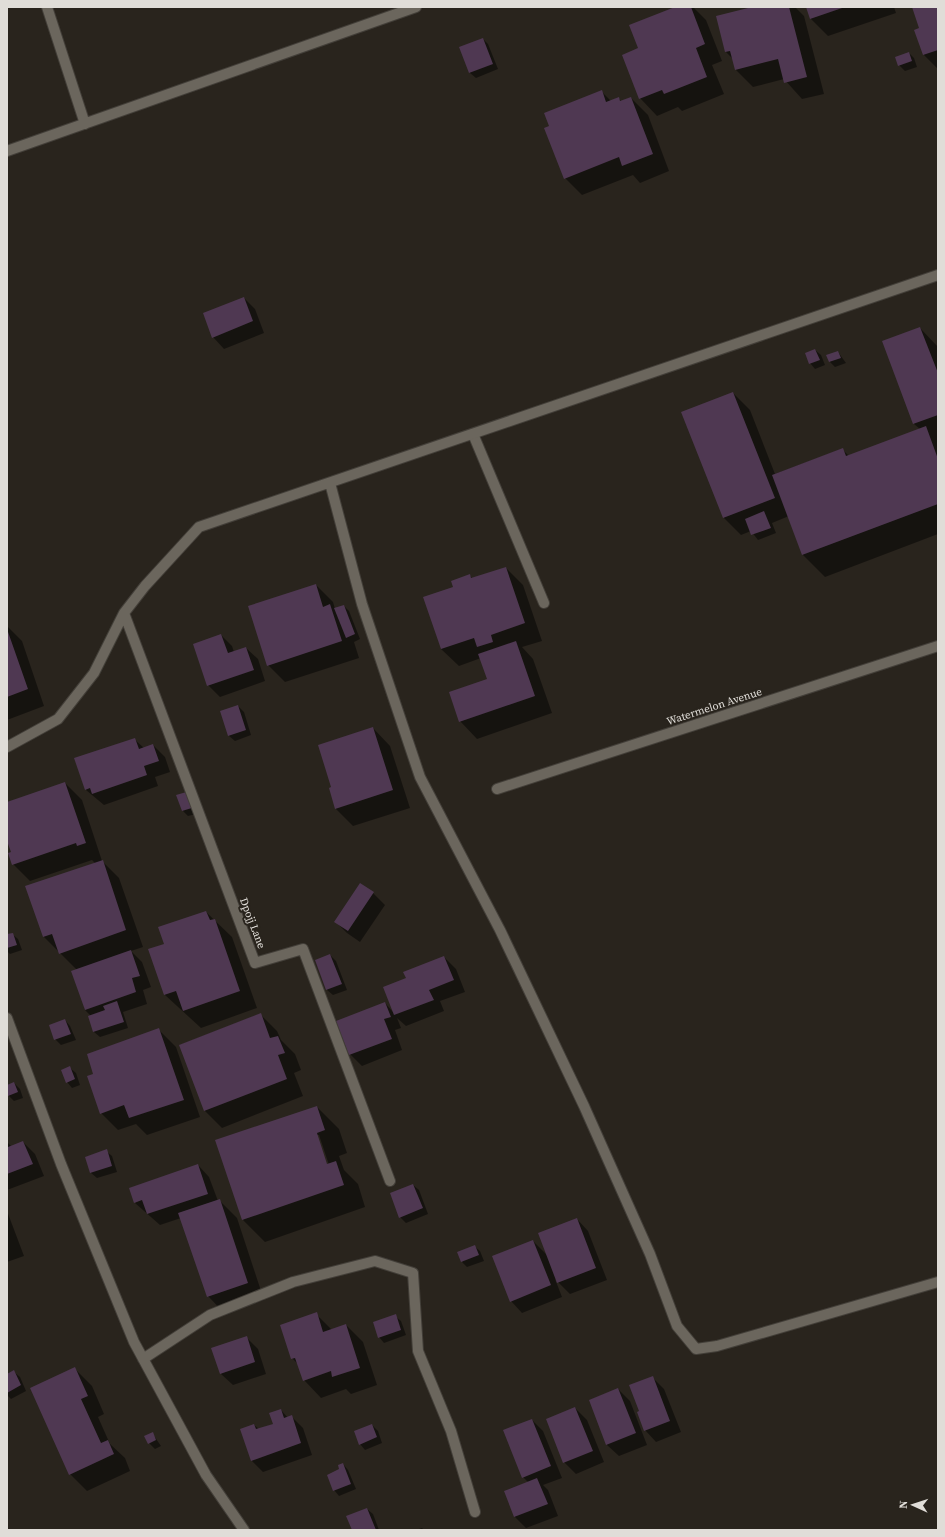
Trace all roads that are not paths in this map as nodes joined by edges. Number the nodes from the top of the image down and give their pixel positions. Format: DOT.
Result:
graph roads {
  1 [pos="47,7"];
  2 [pos="416,7"];
  3 [pos="85,124"];
  4 [pos="7,151"];
  5 [pos="938,275"];
  6 [pos="473,434"];
  7 [pos="330,483"];
  8 [pos="544,603"];
  9 [pos="124,613"];
  10 [pos="938,646"];
  11 [pos="7,747"];
  12 [pos="497,789"];
  13 [pos="7,1018"];
  14 [pos="390,1181"];
  15 [pos="938,1282"];
  16 [pos="142,1359"];
  17 [pos="475,1512"];
  18 [pos="244,1530"];
  1 -- 3 [label="street"];
  2 -- 3 [label="street"];
  3 -- 4 [label="street"];
  5 -- 6 [label="street"];
  6 -- 7 [label="street"];
  6 -- 8 [label="street"];
  7 -- 9 [label="street"];
  7 -- 15 [label="street"];
  9 -- 11 [label="street"];
  9 -- 14 [label="street, Dpojj Lane"];
  10 -- 12 [label="street, Watermelon Avenue"];
  13 -- 16 [label="street"];
  16 -- 17 [label="street"];
  16 -- 18 [label="street"];
}
